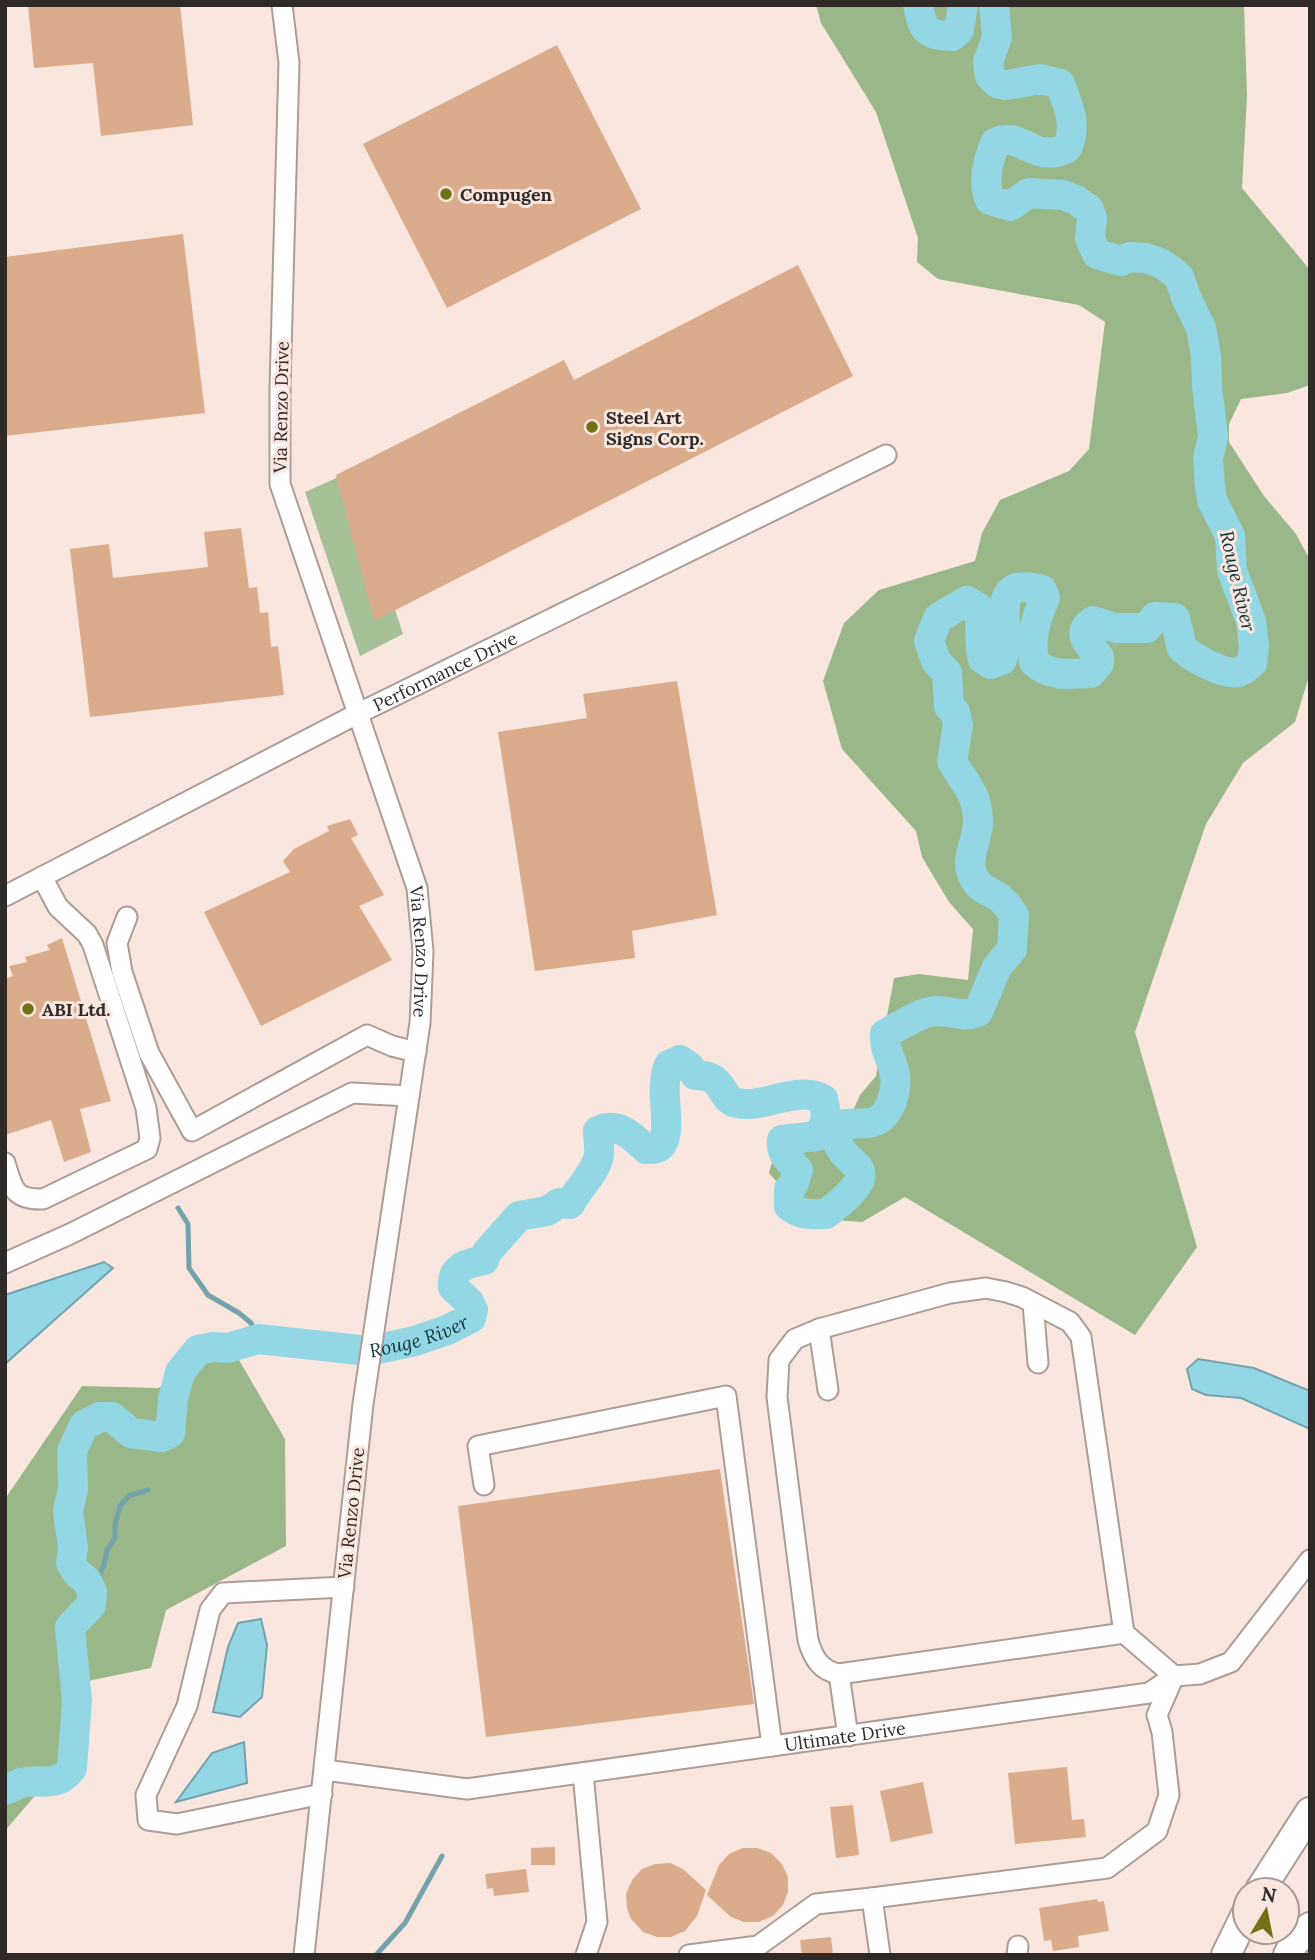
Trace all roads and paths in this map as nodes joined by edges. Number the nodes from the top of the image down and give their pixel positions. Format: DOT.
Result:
graph roads {
  1 [pos="282,5"];
  2 [pos="886,455"];
  3 [pos="357,714"];
  4 [pos="42,877"];
  5 [pos="5,896"];
  6 [pos="127,917"];
  7 [pos="416,1052"];
  8 [pos="409,1096"];
  9 [pos="5,1163"];
  10 [pos="5,1263"];
  11 [pos="1033,1303"];
  12 [pos="819,1329"];
  13 [pos="1038,1363"];
  14 [pos="828,1390"];
  15 [pos="484,1485"];
  16 [pos="1310,1560"];
  17 [pos="344,1587"];
  18 [pos="1124,1633"];
  19 [pos="839,1674"];
  20 [pos="1174,1676"];
  21 [pos="848,1736"];
  22 [pos="772,1746"];
  23 [pos="325,1770"];
  24 [pos="583,1773"];
  25 [pos="322,1794"];
  26 [pos="1310,1812"];
  27 [pos="1269,1876"];
  28 [pos="872,1898"];
  29 [pos="1310,1927"];
  30 [pos="304,1955"];
  31 [pos="586,1955"];
  32 [pos="689,1955"];
  33 [pos="880,1955"];
  34 [pos="1288,1955"];
  1 -- 3 [label="street, Via Renzo Drive"];
  2 -- 3 [label="street, Performance Drive"];
  3 -- 4 [label="street, Performance Drive"];
  3 -- 7 [label="street, Via Renzo Drive"];
  4 -- 5 [label="street, Performance Drive"];
  4 -- 9 [label="street"];
  6 -- 7 [label="street"];
  7 -- 8 [label="street, Via Renzo Drive"];
  8 -- 10 [label="street"];
  8 -- 17 [label="street, Via Renzo Drive"];
  11 -- 12 [label="street"];
  11 -- 13 [label="street"];
  11 -- 18 [label="street"];
  12 -- 14 [label="street"];
  12 -- 19 [label="street"];
  15 -- 22 [label="street"];
  16 -- 20 [label="street, Ultimate Drive"];
  17 -- 23 [label="street, Via Renzo Drive"];
  17 -- 25 [label="street"];
  18 -- 19 [label="street"];
  18 -- 20 [label="street"];
  19 -- 21 [label="street"];
  20 -- 21 [label="street, Ultimate Drive"];
  20 -- 28 [label="street"];
  21 -- 22 [label="street, Ultimate Drive"];
  22 -- 24 [label="street, Ultimate Drive"];
  23 -- 24 [label="street, Ultimate Drive"];
  23 -- 25 [label="street, Via Renzo Drive"];
  24 -- 31 [label="street"];
  25 -- 30 [label="street, Via Renzo Drive"];
  26 -- 27 [label="highway"];
  28 -- 32 [label="street"];
  28 -- 33 [label="street"];
  29 -- 34 [label="highway"];
}
